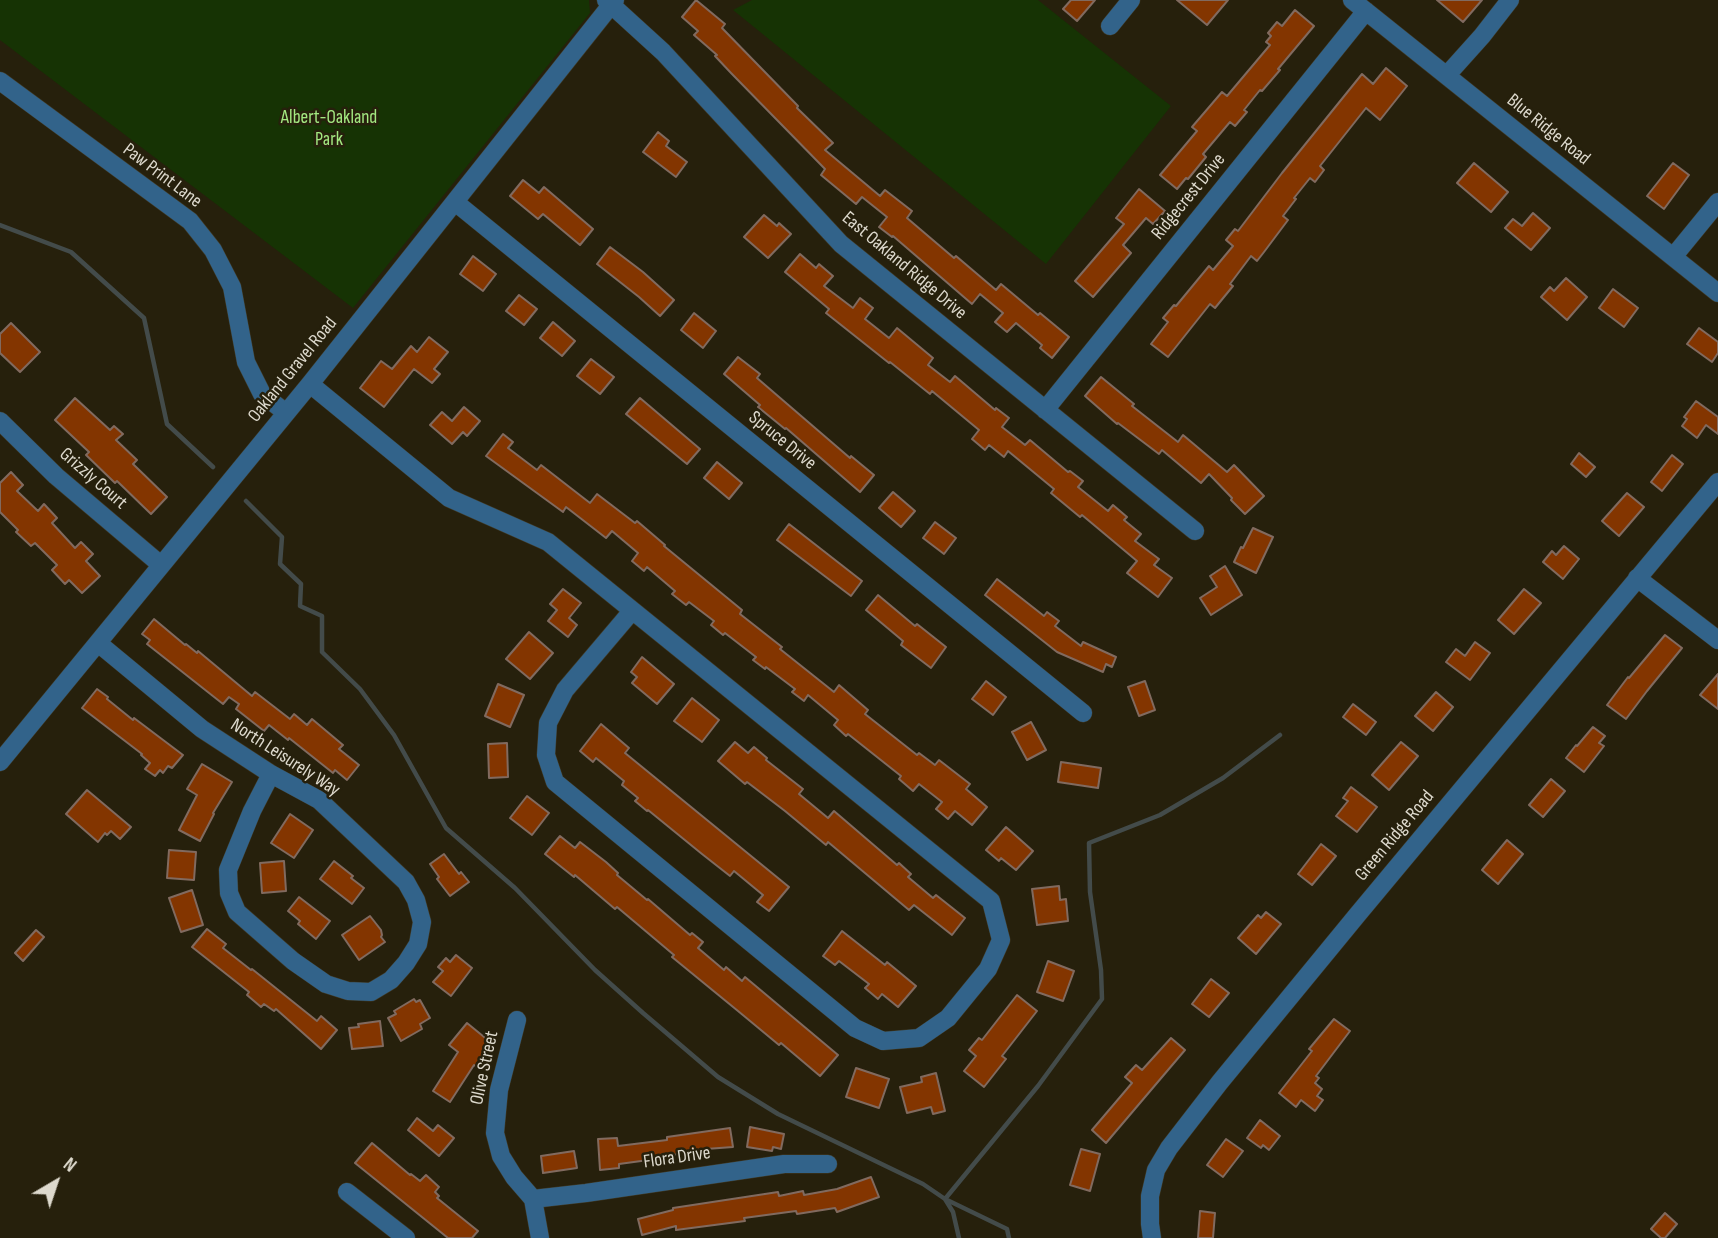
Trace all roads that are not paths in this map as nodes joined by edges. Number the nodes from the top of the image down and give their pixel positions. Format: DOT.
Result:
graph roads {
  1 [pos="1131,0"];
  2 [pos="1510,0"];
  3 [pos="611,1"];
  4 [pos="1359,5"];
  5 [pos="1110,26"];
  6 [pos="1447,75"];
  7 [pos="0,81"];
  8 [pos="455,202"];
  9 [pos="1718,202"];
  10 [pos="1673,257"];
  11 [pos="1718,293"];
  12 [pos="310,384"];
  13 [pos="1045,410"];
  14 [pos="285,412"];
  15 [pos="0,421"];
  16 [pos="1718,482"];
  17 [pos="1195,531"];
  18 [pos="161,565"];
  19 [pos="1637,578"];
  20 [pos="632,611"];
  21 [pos="1718,640"];
  22 [pos="98,643"];
  23 [pos="1083,713"];
  24 [pos="0,762"];
  25 [pos="271,774"];
  26 [pos="517,1020"];
  27 [pos="828,1164"];
  28 [pos="347,1192"];
  29 [pos="533,1199"];
  30 [pos="406,1238"];
  31 [pos="540,1238"];
  32 [pos="1152,1238"];
  1 -- 5 [label="street"];
  2 -- 6 [label="street"];
  3 -- 8 [label="street, Oakland Gravel Road"];
  3 -- 13 [label="street, East Oakland Ridge Drive"];
  4 -- 6 [label="street, Blue Ridge Road"];
  4 -- 13 [label="street, Ridgecrest Drive"];
  6 -- 10 [label="street, Blue Ridge Road"];
  7 -- 14 [label="street, Paw Print Lane"];
  8 -- 12 [label="street, Oakland Gravel Road"];
  8 -- 23 [label="street, Spruce Drive"];
  9 -- 10 [label="street"];
  10 -- 11 [label="street, Blue Ridge Road"];
  12 -- 14 [label="street, Oakland Gravel Road"];
  12 -- 20 [label="street"];
  13 -- 17 [label="street, East Oakland Ridge Drive"];
  14 -- 18 [label="street, Oakland Gravel Road"];
  15 -- 18 [label="street, Grizzly Court"];
  16 -- 19 [label="street, Green Ridge Road"];
  18 -- 22 [label="street, Oakland Gravel Road"];
  19 -- 21 [label="street"];
  19 -- 32 [label="street, Green Ridge Road"];
  20 -- 20 [label="street"];
  22 -- 24 [label="street, Oakland Gravel Road"];
  22 -- 25 [label="street, North Leisurely Way"];
  25 -- 25 [label="street, North Leisurely Way"];
  26 -- 29 [label="street, Olive Street"];
  27 -- 29 [label="street, Flora Drive"];
  28 -- 30 [label="street"];
  29 -- 31 [label="street, Olive Street"];
}
